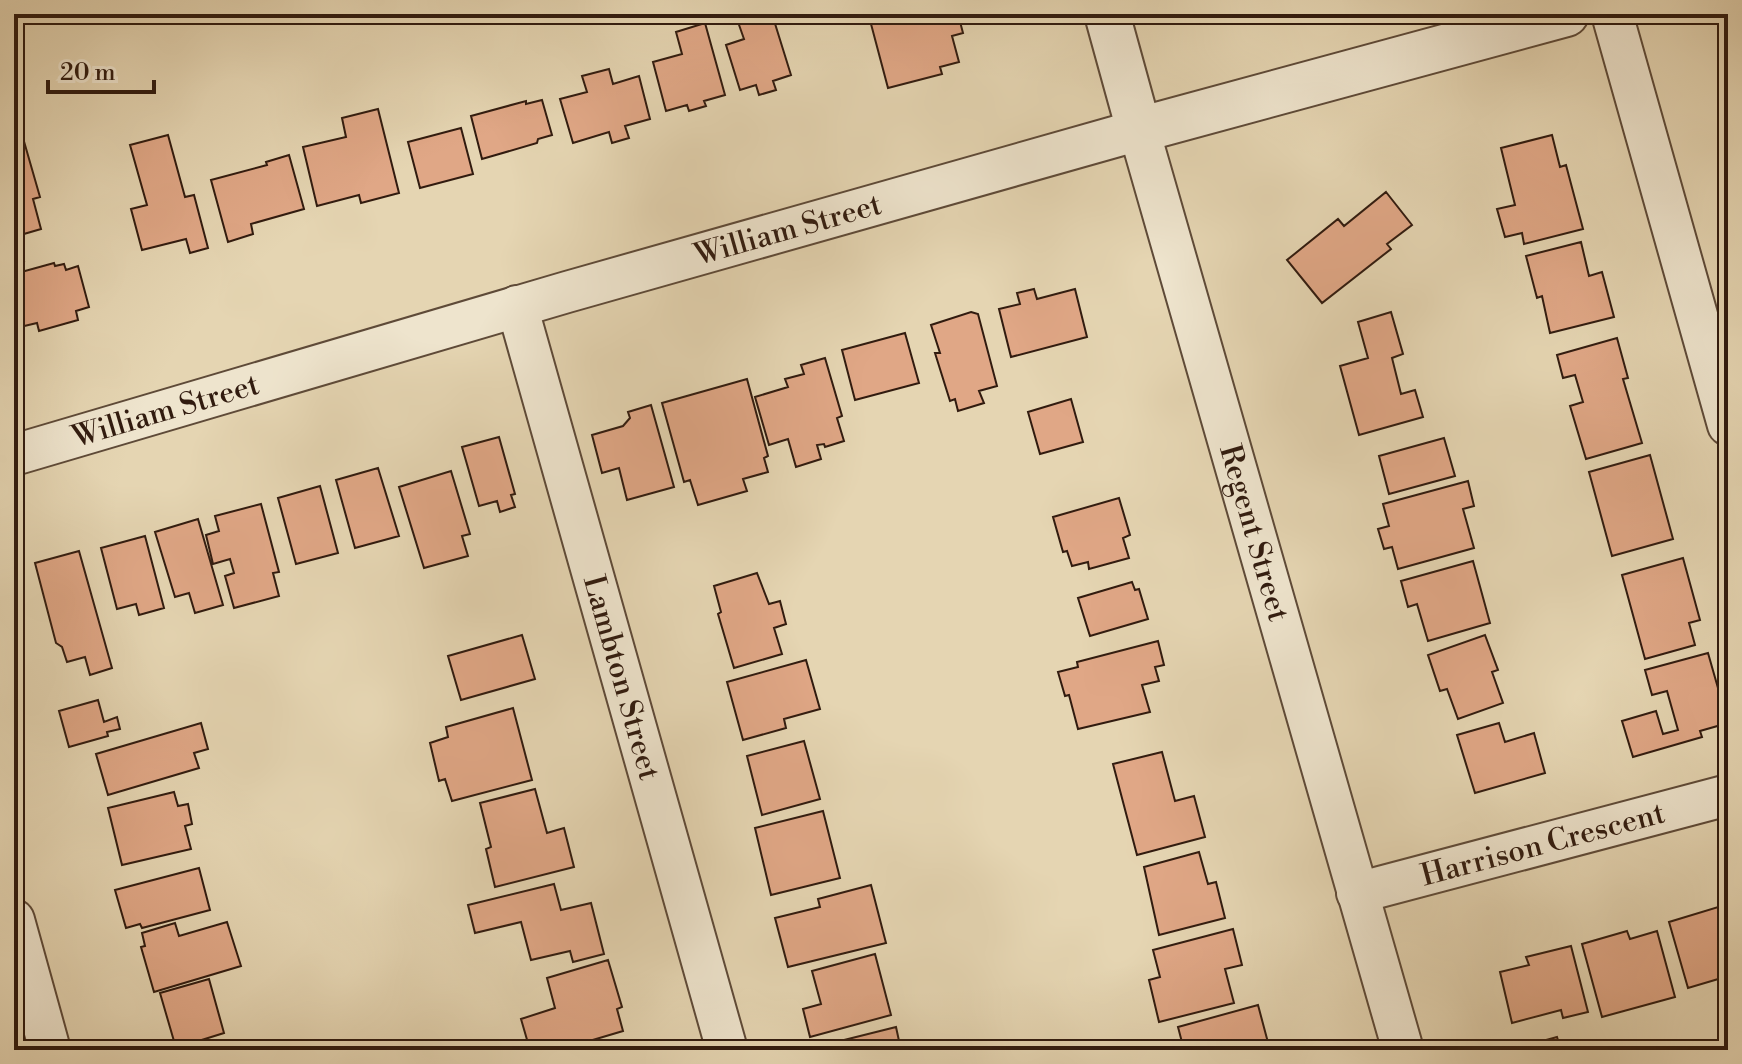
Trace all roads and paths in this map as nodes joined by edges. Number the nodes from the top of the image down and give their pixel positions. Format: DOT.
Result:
graph roads {
  1 [pos="1107,14"];
  2 [pos="1566,14"];
  3 [pos="1612,14"];
  4 [pos="1139,130"];
  5 [pos="517,306"];
  6 [pos="1728,425"];
  7 [pos="14,455"];
  8 [pos="1728,795"];
  9 [pos="1357,893"];
  10 [pos="14,920"];
  11 [pos="50,1050"];
  12 [pos="727,1050"];
  13 [pos="1403,1050"];
  1 -- 4 [label="street, Regent Street"];
  2 -- 4 [label="street, William Street"];
  3 -- 6 [label="street"];
  4 -- 5 [label="street, William Street"];
  4 -- 9 [label="street, Regent Street"];
  5 -- 7 [label="street, William Street"];
  5 -- 12 [label="street, Lambton Street"];
  8 -- 9 [label="street, Harrison Crescent"];
  9 -- 13 [label="street, Regent Street"];
  10 -- 11 [label="street"];
}
